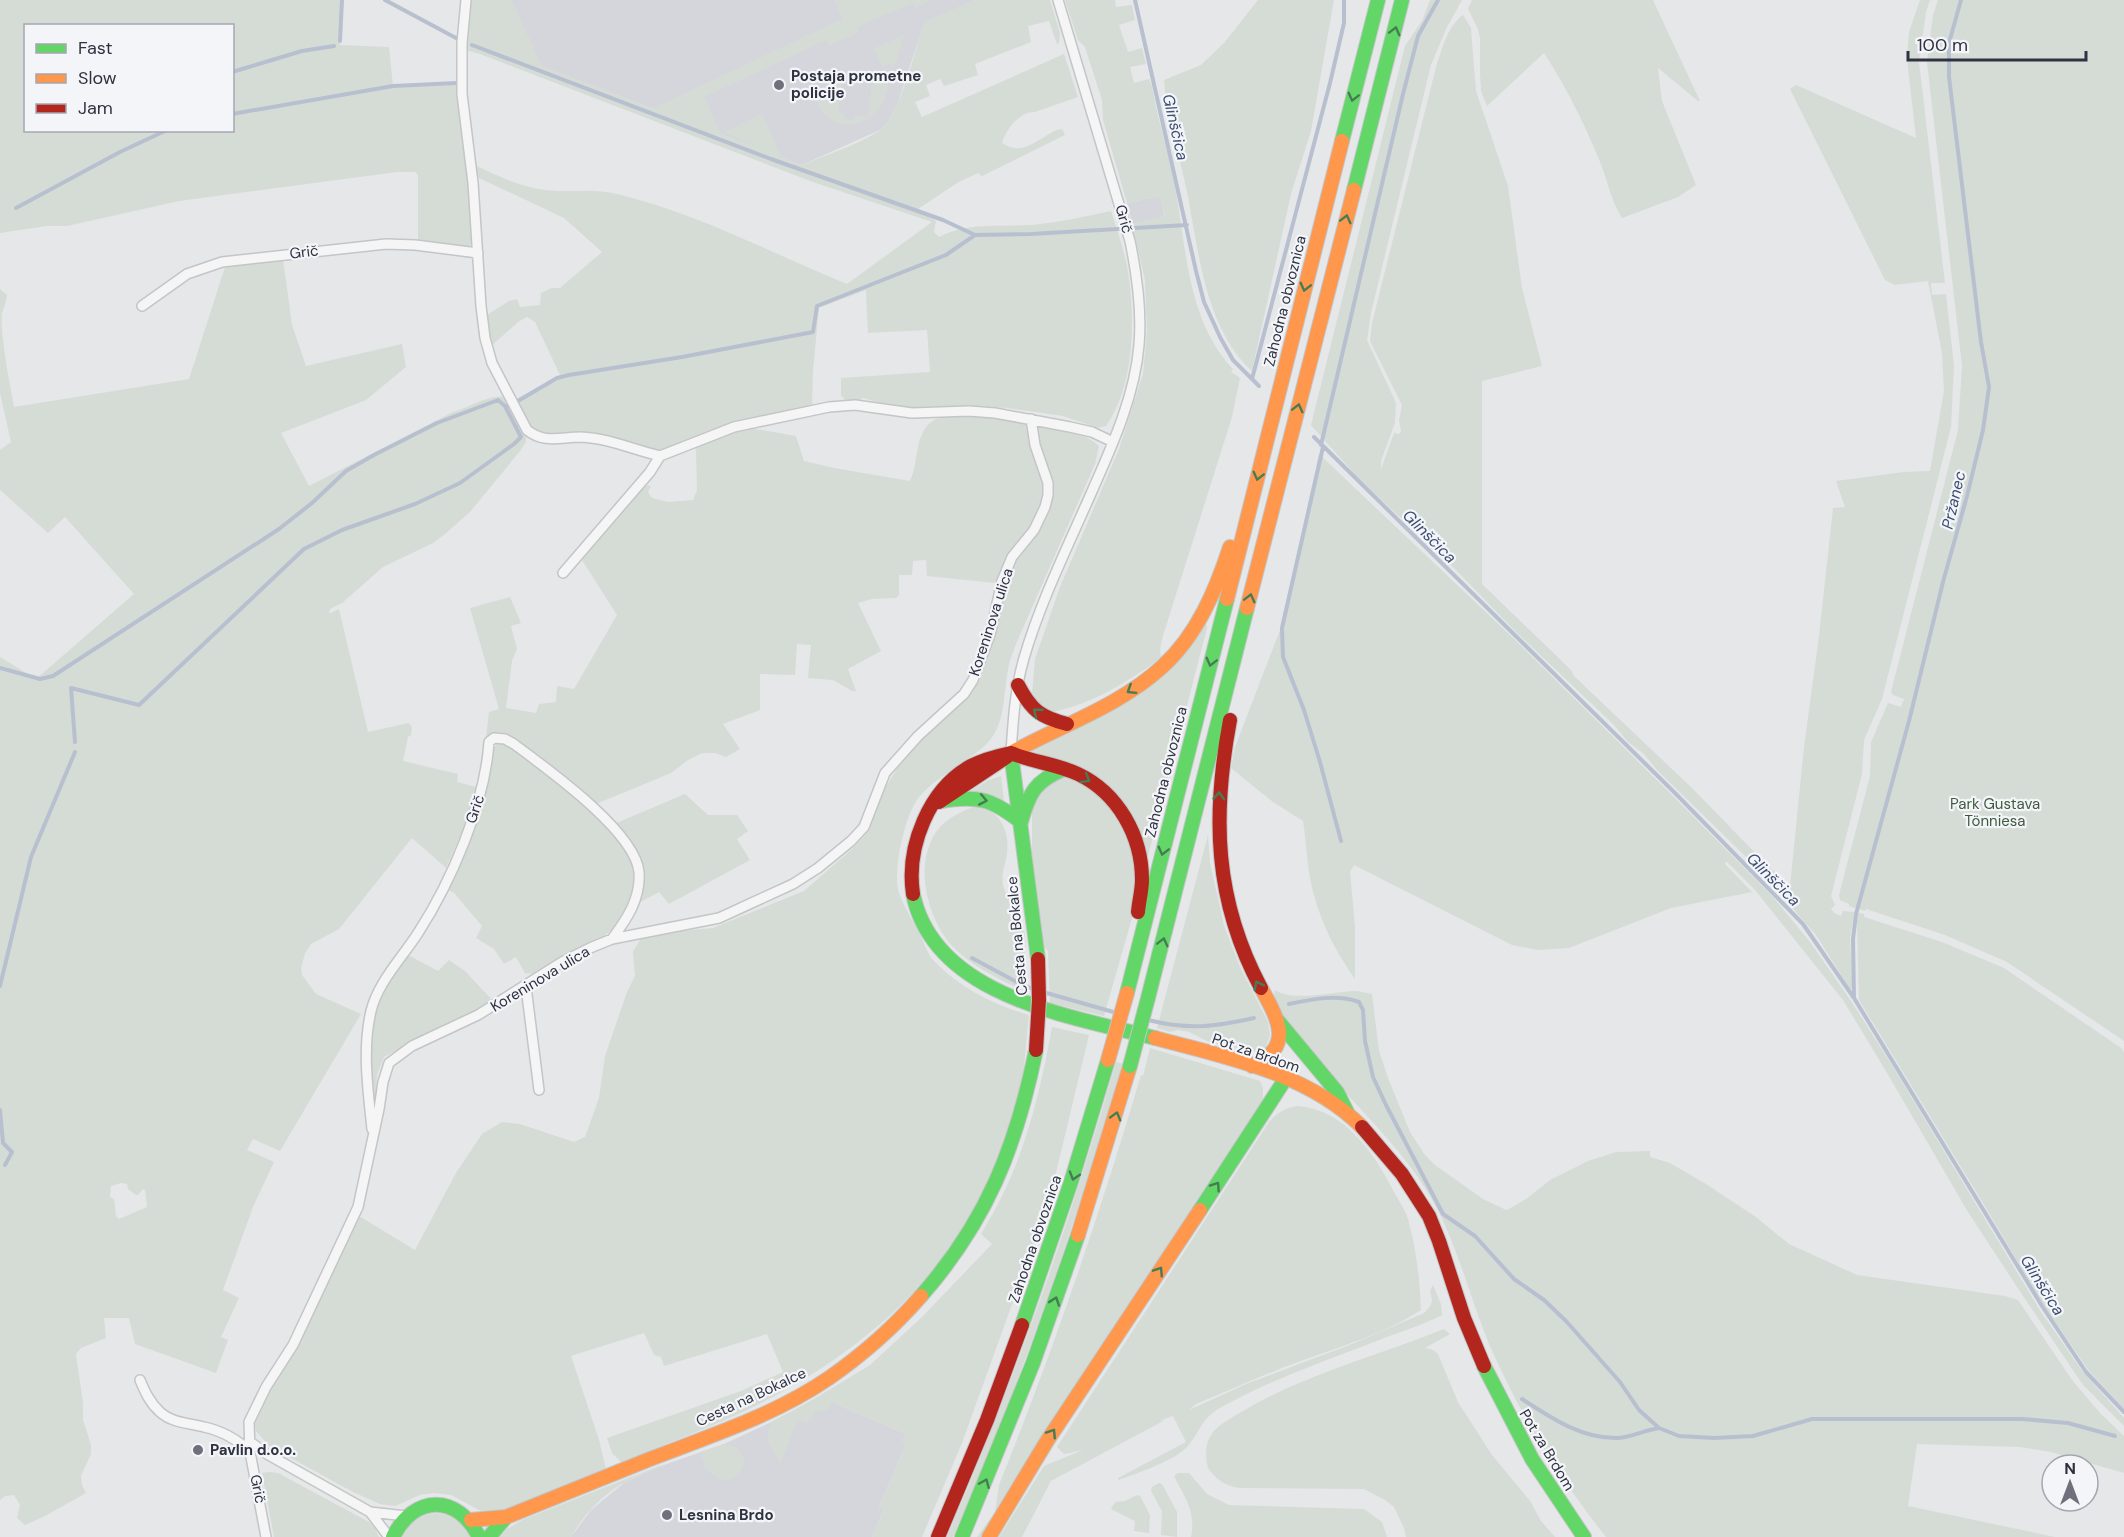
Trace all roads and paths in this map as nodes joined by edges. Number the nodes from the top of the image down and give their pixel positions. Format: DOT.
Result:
graph roads {
  1 [pos="466,0"];
  2 [pos="1058,0"];
  3 [pos="1378,0"];
  4 [pos="1402,0"];
  5 [pos="478,253"];
  6 [pos="142,306"];
  7 [pos="1031,419"];
  8 [pos="1113,442"];
  9 [pos="660,456"];
  10 [pos="1251,504"];
  11 [pos="563,573"];
  12 [pos="1236,654"];
  13 [pos="1018,685"];
  14 [pos="1067,724"];
  15 [pos="1011,753"];
  16 [pos="1064,769"];
  17 [pos="936,804"];
  18 [pos="1021,822"];
  19 [pos="1142,934"];
  20 [pos="612,939"];
  21 [pos="525,987"];
  22 [pos="1278,1021"];
  23 [pos="1252,1066"];
  24 [pos="1286,1078"];
  25 [pos="539,1090"];
  26 [pos="1348,1113"];
  27 [pos="373,1134"];
  28 [pos="140,1380"];
  29 [pos="249,1441"];
  30 [pos="250,1452"];
  31 [pos="370,1512"];
  32 [pos="406,1516"];
  33 [pos="506,1517"];
  34 [pos="471,1520"];
  35 [pos="266,1537"];
  36 [pos="389,1537"];
  37 [pos="393,1537"];
  38 [pos="479,1537"];
  39 [pos="489,1537"];
  40 [pos="938,1537"];
  41 [pos="963,1537"];
  42 [pos="988,1537"];
  43 [pos="1584,1537"];
  1 -- 5 [label="street"];
  2 -- 8 [label="street, Grič"];
  3 -- 10 [label="main road, Zahodna obvoznica, one-way"];
  12 -- 4 [label="main road, one-way"];
  5 -- 6 [label="street, Grič"];
  5 -- 9 [label="street"];
  7 -- 8 [label="street"];
  7 -- 9 [label="street"];
  7 -- 20 [label="street, Koreninova ulica"];
  8 -- 13 [label="street, Grič"];
  9 -- 11 [label="street"];
  10 -- 14 [label="main road, one-way"];
  10 -- 19 [label="main road, Zahodna obvoznica, one-way"];
  22 -- 12 [label="main road, one-way"];
  41 -- 12 [label="main road, one-way, bridge"];
  14 -- 13 [label="main road, one-way"];
  13 -- 15 [label="street, Grič"];
  14 -- 15 [label="main road"];
  15 -- 16 [label="main road"];
  15 -- 17 [label="main road"];
  15 -- 18 [label="main road, Cesta na Bokalce"];
  16 -- 18 [label="main road"];
  16 -- 19 [label="main road, one-way"];
  17 -- 18 [label="main road, one-way"];
  17 -- 23 [label="main road, Pot za Brdom"];
  18 -- 33 [label="main road, Cesta na Bokalce, bridge"];
  19 -- 40 [label="main road, Zahodna obvoznica, one-way, bridge"];
  20 -- 21 [label="street, Koreninova ulica"];
  20 -- 27 [label="street, Grič"];
  21 -- 25 [label="street"];
  21 -- 27 [label="street, Koreninova ulica"];
  22 -- 23 [label="main road"];
  22 -- 26 [label="main road"];
  23 -- 24 [label="main road, Pot za Brdom"];
  24 -- 26 [label="main road, Pot za Brdom"];
  42 -- 24 [label="main road, one-way"];
  26 -- 43 [label="main road, Pot za Brdom"];
  27 -- 29 [label="street, Koreninova ulica"];
  28 -- 30 [label="street"];
  29 -- 30 [label="street, Grič"];
  29 -- 31 [label="street"];
  30 -- 35 [label="street, Grič"];
  31 -- 32 [label="street"];
  31 -- 36 [label="street"];
  32 -- 34 [label="main road"];
  32 -- 37 [label="main road"];
  33 -- 34 [label="main road, Cesta na Bokalce"];
  33 -- 39 [label="main road, Cesta na Bokalce"];
  34 -- 38 [label="main road"];
}
